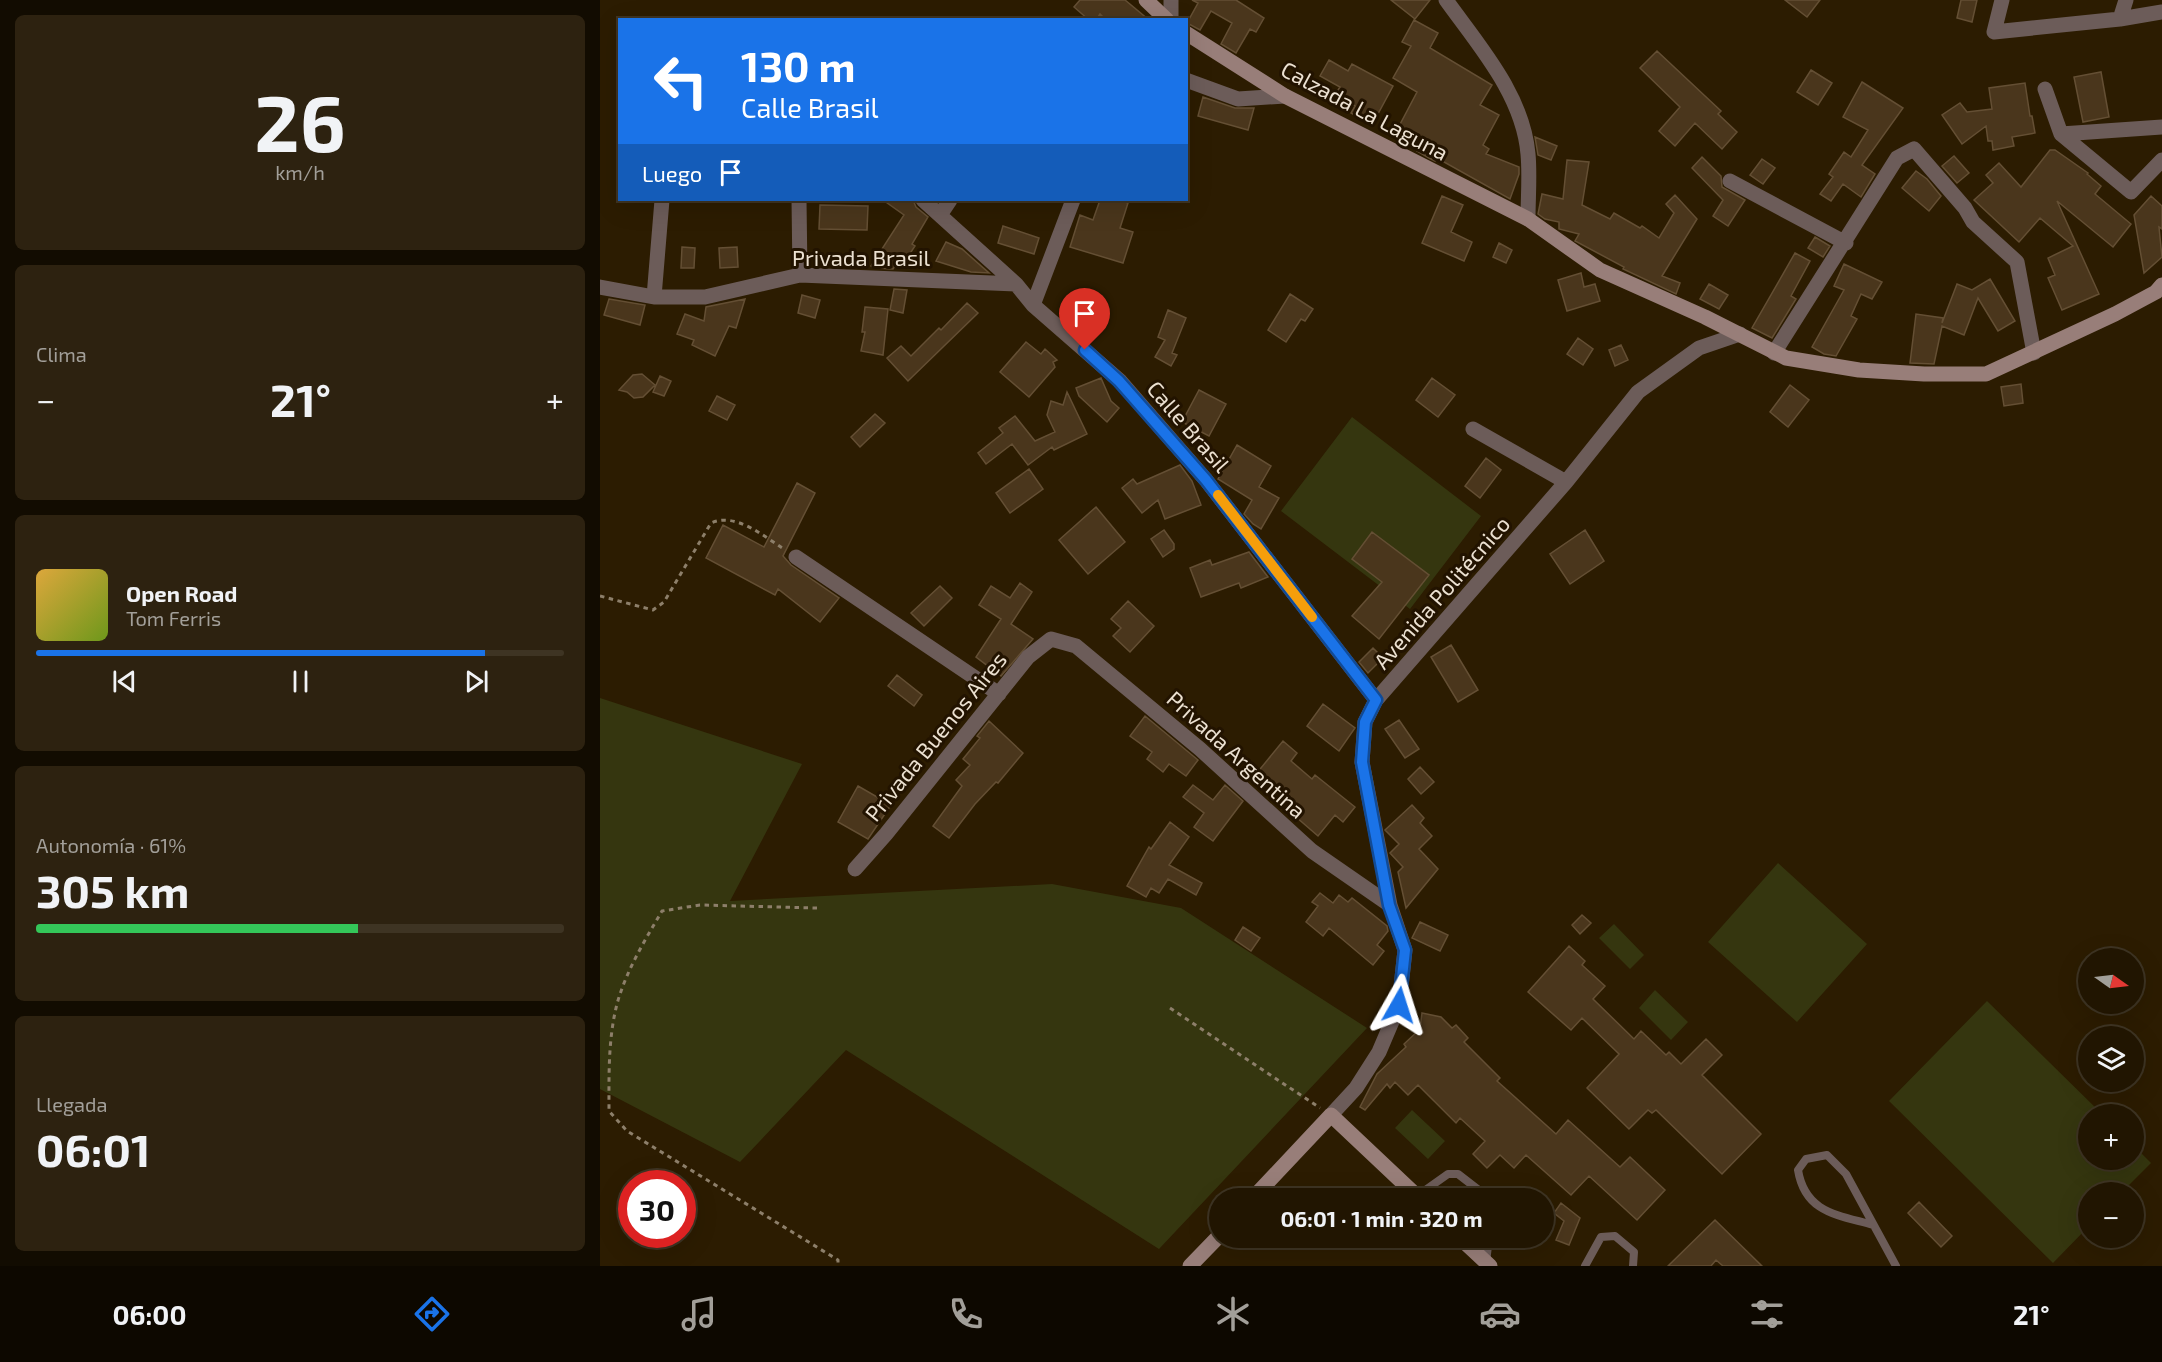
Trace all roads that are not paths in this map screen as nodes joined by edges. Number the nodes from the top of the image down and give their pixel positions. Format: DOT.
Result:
graph roads {
  1 [pos="1146,0"];
  2 [pos="1171,0"];
  3 [pos="1446,0"];
  4 [pos="2002,0"];
  5 [pos="2126,0"];
  6 [pos="2162,12"];
  7 [pos="1165,18"];
  8 [pos="1171,18"];
  9 [pos="2120,19"];
  10 [pos="1188,34"];
  11 [pos="1188,81"];
  12 [pos="2045,89"];
  13 [pos="1285,96"];
  14 [pos="2162,127"];
  15 [pos="2061,134"];
  16 [pos="2162,160"];
  17 [pos="1730,181"];
  18 [pos="662,201"];
  19 [pos="799,201"];
  20 [pos="924,201"];
  21 [pos="949,201"];
  22 [pos="1073,201"];
  23 [pos="940,215"];
  24 [pos="1528,219"];
  25 [pos="1846,243"];
  26 [pos="800,275"];
  27 [pos="1016,284"];
  28 [pos="2162,285"];
  29 [pos="600,287"];
  30 [pos="654,297"];
  31 [pos="1033,305"];
  32 [pos="1740,334"];
  33 [pos="1774,353"];
  34 [pos="2034,353"];
  35 [pos="1473,429"];
  36 [pos="1566,482"];
  37 [pos="796,557"];
  38 [pos="1055,640"];
  39 [pos="999,694"];
  40 [pos="1376,700"];
  41 [pos="855,869"];
  42 [pos="1389,905"];
  43 [pos="1331,1115"];
  44 [pos="1262,1188"];
  45 [pos="1408,1188"];
  46 [pos="1430,1188"];
  47 [pos="1476,1188"];
  48 [pos="1873,1226"];
  49 [pos="1209,1246"];
  50 [pos="1471,1248"];
  51 [pos="1489,1248"];
  52 [pos="1488,1264"];
  53 [pos="1190,1266"];
  54 [pos="1585,1266"];
  55 [pos="1633,1266"];
  56 [pos="1896,1266"];
  1 -- 7 [label="street"];
  2 -- 8 [label="street"];
  3 -- 24 [label="street"];
  4 -- 9 [label="street"];
  5 -- 9 [label="street"];
  6 -- 9 [label="street"];
  10 -- 13 [label="street, Calzada La Laguna"];
  11 -- 13 [label="street"];
  12 -- 15 [label="street"];
  13 -- 24 [label="street, Calzada La Laguna"];
  14 -- 15 [label="street"];
  15 -- 16 [label="street"];
  17 -- 25 [label="street"];
  18 -- 30 [label="street"];
  19 -- 26 [label="street"];
  20 -- 23 [label="street, Calle Brasil"];
  21 -- 23 [label="street"];
  22 -- 31 [label="street"];
  23 -- 27 [label="street, Calle Brasil"];
  24 -- 32 [label="street, Calzada La Laguna"];
  25 -- 33 [label="street"];
  25 -- 34 [label="street"];
  26 -- 27 [label="street, Privada Brasil"];
  26 -- 30 [label="street, Privada Brasil"];
  27 -- 31 [label="street, Calle Brasil"];
  28 -- 34 [label="street, Calzada La Laguna"];
  29 -- 30 [label="street, Privada Brasil"];
  31 -- 40 [label="street, Calle Brasil"];
  32 -- 33 [label="street, Calzada La Laguna"];
  32 -- 36 [label="street, Avenida Politécnico"];
  33 -- 34 [label="street, Calzada La Laguna"];
  35 -- 36 [label="street"];
  36 -- 40 [label="street, Avenida Politécnico"];
  37 -- 39 [label="street"];
  38 -- 39 [label="street, Privada Buenos Aires"];
  38 -- 42 [label="street, Privada Argentina"];
  39 -- 41 [label="street, Privada Buenos Aires"];
  40 -- 42 [label="street, Avenida Politécnico"];
  42 -- 43 [label="street, Avenida Politécnico"];
  43 -- 44 [label="street"];
  43 -- 45 [label="street"];
  46 -- 47 [label="lane"];
  48 -- 48 [label="lane"];
  48 -- 56 [label="lane"];
  49 -- 53 [label="street"];
  50 -- 52 [label="street"];
  51 -- 52 [label="lane"];
  54 -- 55 [label="lane"];
}
